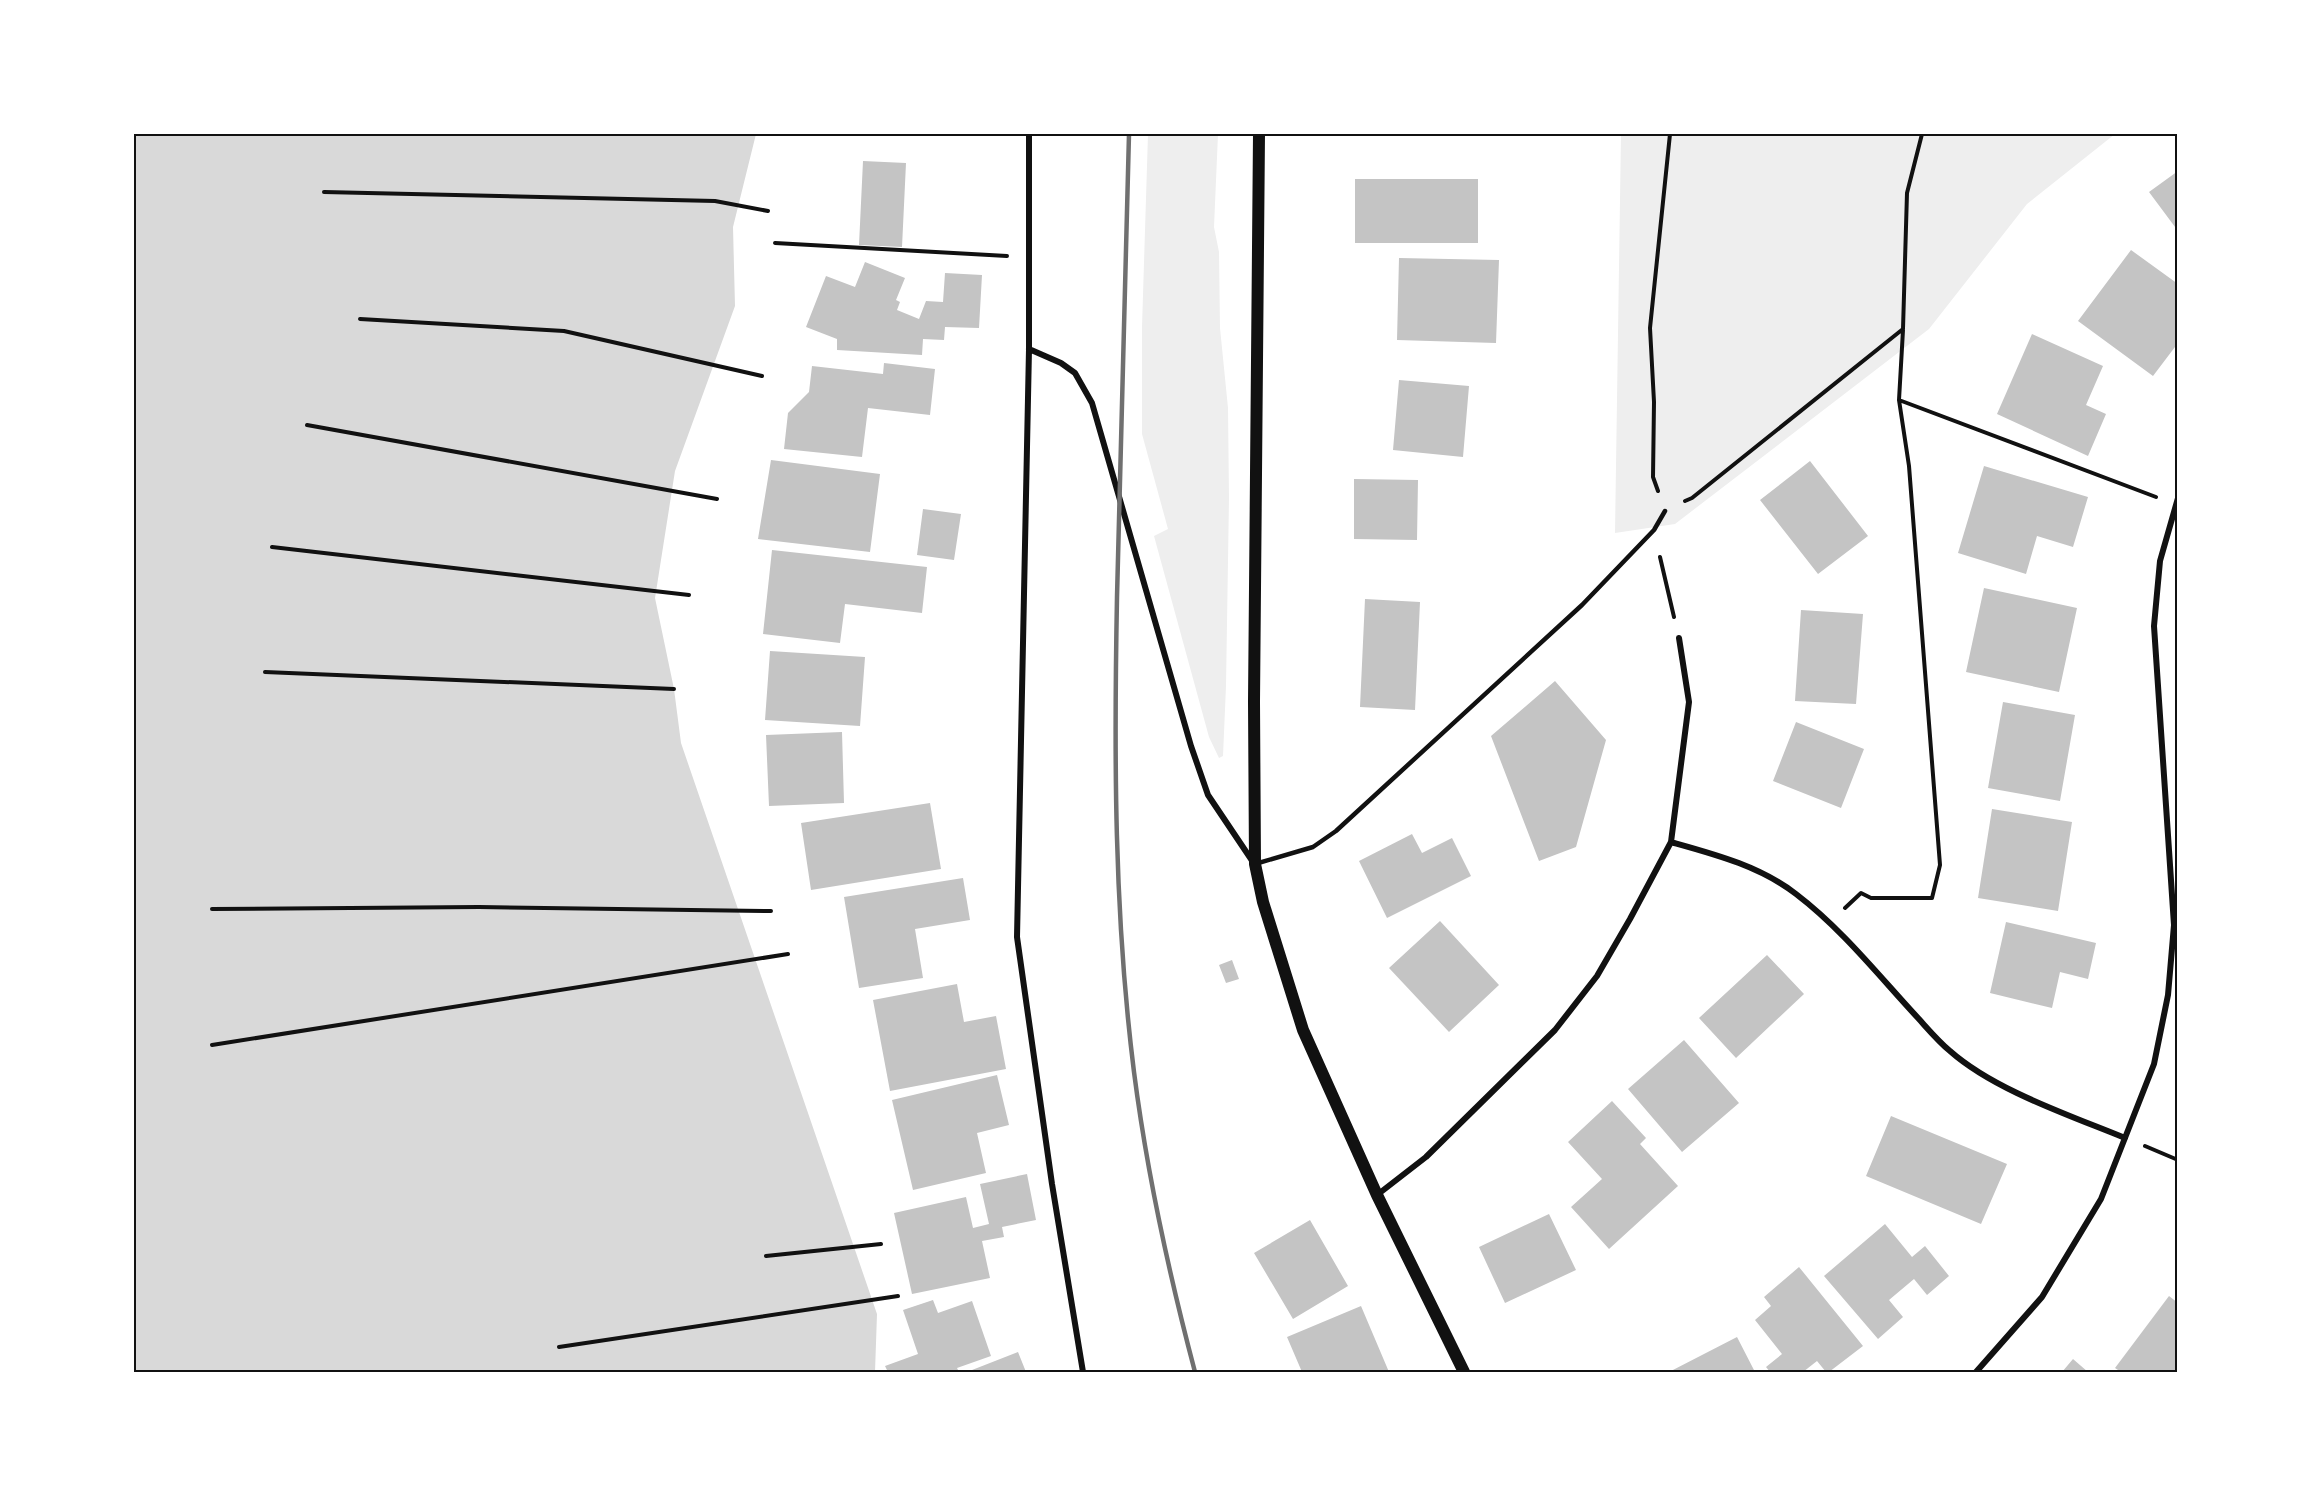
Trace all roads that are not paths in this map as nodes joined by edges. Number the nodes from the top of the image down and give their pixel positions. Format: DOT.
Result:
graph roads {
  1 [pos="1029,134"];
  2 [pos="1259,134"];
  3 [pos="1029,349"];
  4 [pos="2176,501"];
  5 [pos="1665,511"];
  6 [pos="1678,638"];
  7 [pos="1671,842"];
  8 [pos="1255,864"];
  9 [pos="2125,1138"];
  10 [pos="1377,1195"];
  11 [pos="1083,1372"];
  12 [pos="1464,1372"];
  13 [pos="1976,1372"];
  1 -- 3 [label="street"];
  2 -- 8 [label="main road"];
  3 -- 8 [label="street"];
  3 -- 11 [label="street"];
  4 -- 9 [label="street"];
  5 -- 8 [label="lane"];
  6 -- 7 [label="street"];
  7 -- 9 [label="street"];
  7 -- 10 [label="street"];
  8 -- 10 [label="main road"];
  9 -- 13 [label="street"];
  10 -- 12 [label="main road"];
}
